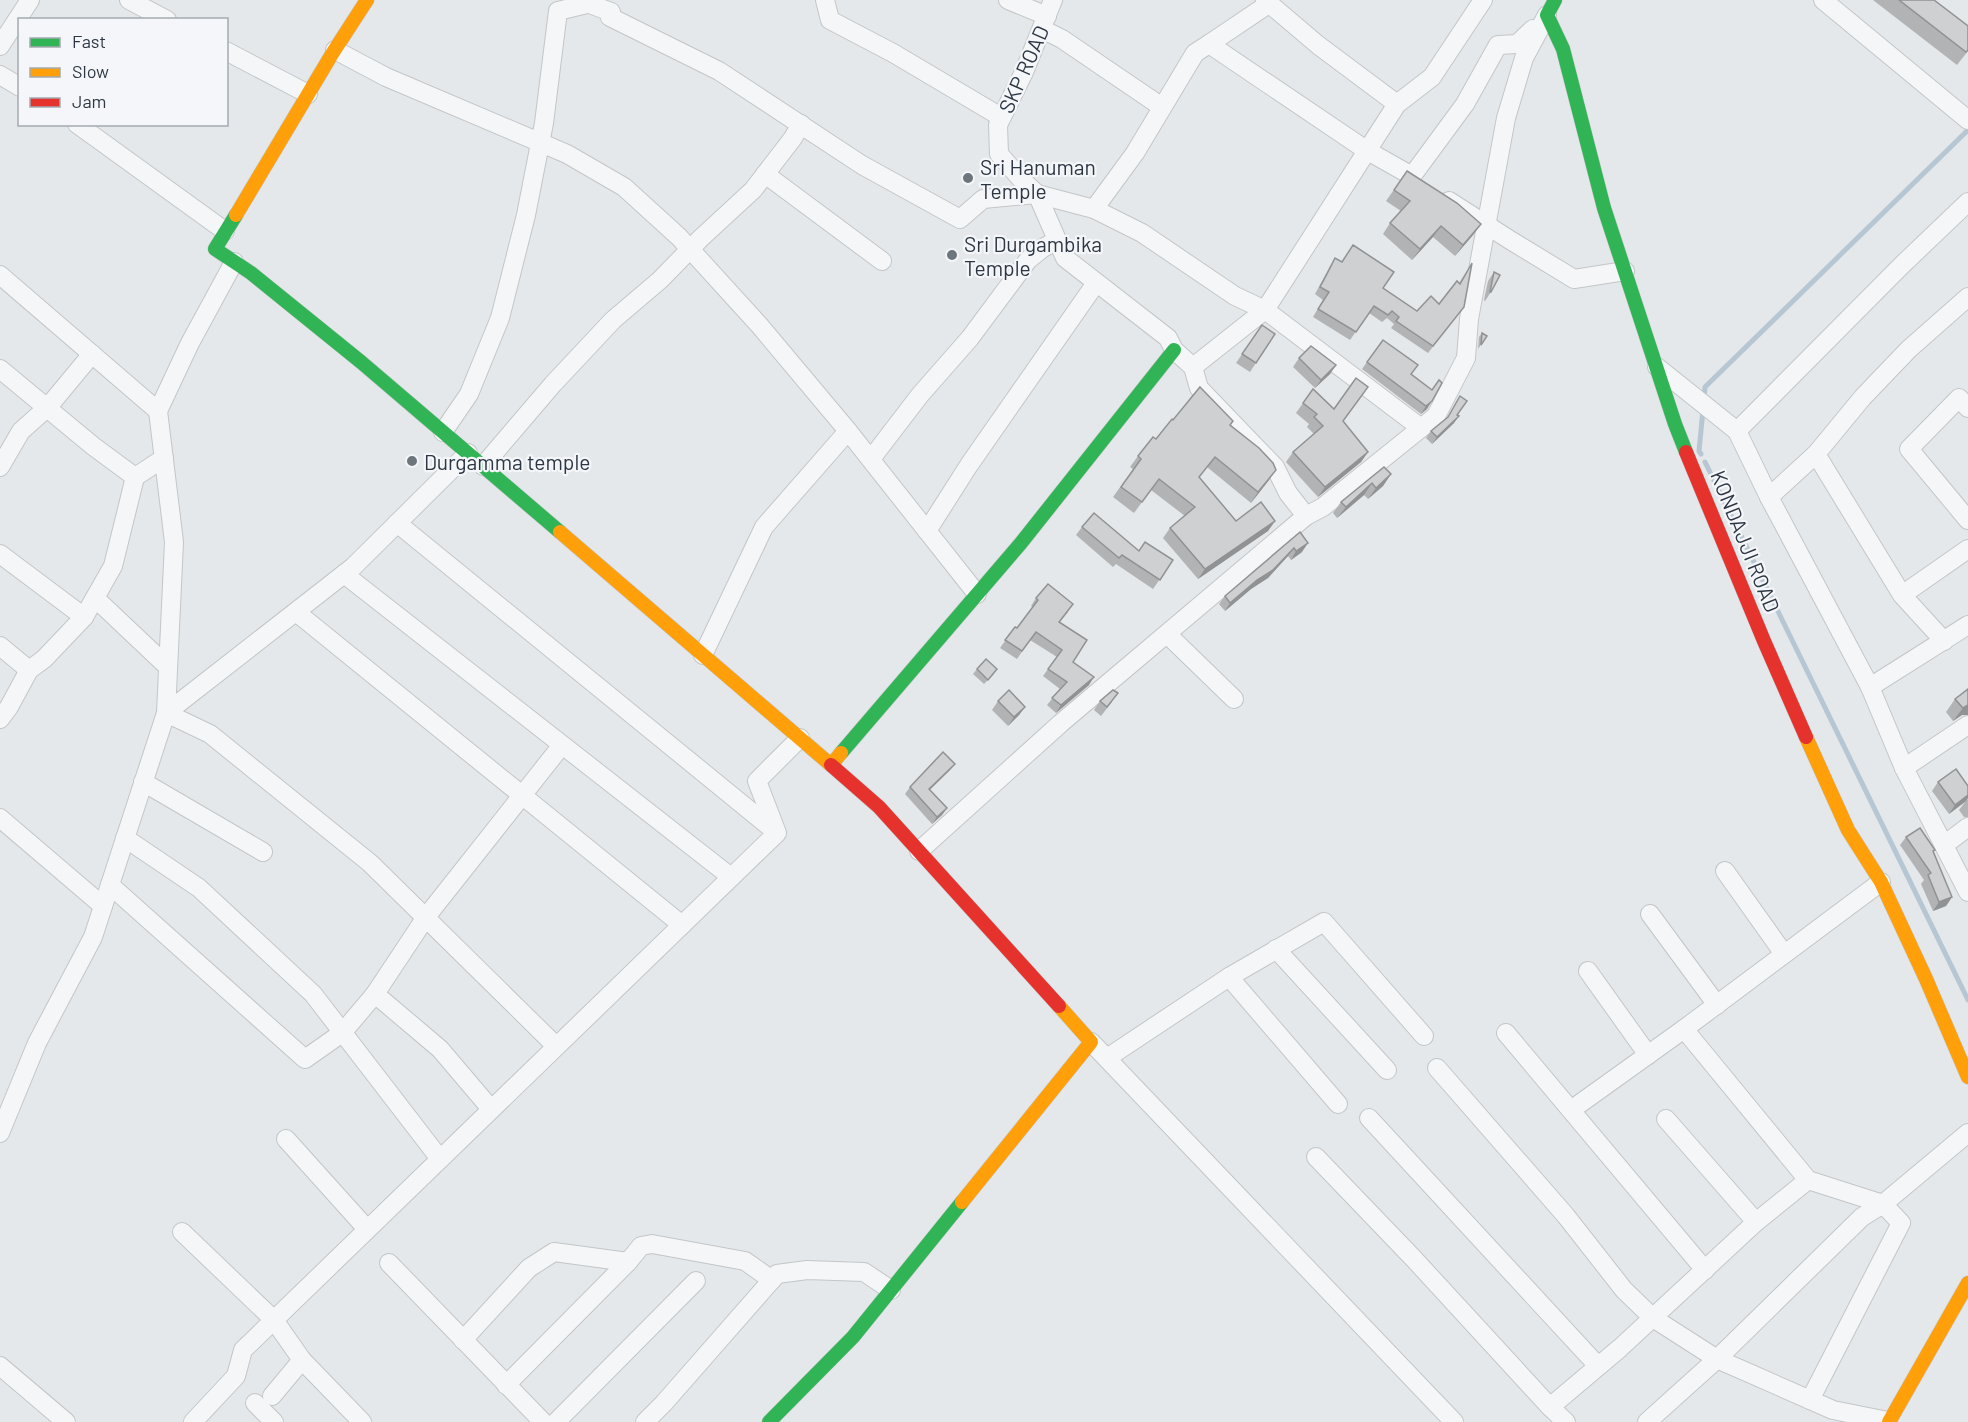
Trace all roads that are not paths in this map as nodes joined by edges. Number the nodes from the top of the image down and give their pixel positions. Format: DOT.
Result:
graph roads {
  1 [pos="30,0"];
  2 [pos="129,0"];
  3 [pos="826,0"];
  4 [pos="1008,0"];
  5 [pos="1484,0"];
  6 [pos="1823,0"];
  7 [pos="363,2"];
  8 [pos="583,2"];
  9 [pos="1267,2"];
  10 [pos="615,6"];
  11 [pos="1551,8"];
  12 [pos="1047,15"];
  13 [pos="18,18"];
  14 [pos="18,18"];
  15 [pos="163,18"];
  16 [pos="1209,44"];
  17 [pos="0,46"];
  18 [pos="334,50"];
  19 [pos="228,52"];
  20 [pos="0,75"];
  21 [pos="18,86"];
  22 [pos="308,94"];
  23 [pos="1397,104"];
  24 [pos="1162,107"];
  25 [pos="1001,117"];
  26 [pos="1967,120"];
  27 [pos="801,124"];
  28 [pos="80,126"];
  29 [pos="540,142"];
  30 [pos="1366,150"];
  31 [pos="765,174"];
  32 [pos="1412,176"];
  33 [pos="1037,194"];
  34 [pos="1094,209"];
  35 [pos="1965,209"];
  36 [pos="1487,226"];
  37 [pos="225,231"];
  38 [pos="1058,240"];
  39 [pos="690,249"];
  40 [pos="882,261"];
  41 [pos="234,262"];
  42 [pos="1625,271"];
  43 [pos="0,275"];
  44 [pos="1095,283"];
  45 [pos="1966,305"];
  46 [pos="1265,310"];
  47 [pos="1174,350"];
  48 [pos="92,354"];
  49 [pos="1193,367"];
  50 [pos="1657,367"];
  51 [pos="0,369"];
  52 [pos="1965,398"];
  53 [pos="48,407"];
  54 [pos="158,411"];
  55 [pos="1421,428"];
  56 [pos="848,431"];
  57 [pos="1737,431"];
  58 [pos="443,432"];
  59 [pos="468,453"];
  60 [pos="1816,454"];
  61 [pos="164,458"];
  62 [pos="871,459"];
  63 [pos="483,465"];
  64 [pos="0,467"];
  65 [pos="135,477"];
  66 [pos="1769,497"];
  67 [pos="1306,516"];
  68 [pos="1968,520"];
  69 [pos="397,523"];
  70 [pos="927,531"];
  71 [pos="1968,549"];
  72 [pos="0,554"];
  73 [pos="344,574"];
  74 [pos="977,594"];
  75 [pos="1902,595"];
  76 [pos="95,598"];
  77 [pos="296,612"];
  78 [pos="84,617"];
  79 [pos="1968,625"];
  80 [pos="1167,634"];
  81 [pos="1944,641"];
  82 [pos="0,646"];
  83 [pos="703,655"];
  84 [pos="168,667"];
  85 [pos="29,670"];
  86 [pos="1870,687"];
  87 [pos="1234,699"];
  88 [pos="166,713"];
  89 [pos="0,719"];
  90 [pos="1968,725"];
  91 [pos="800,738"];
  92 [pos="562,745"];
  93 [pos="831,765"];
  94 [pos="1904,768"];
  95 [pos="143,782"];
  96 [pos="523,796"];
  97 [pos="0,818"];
  98 [pos="1968,827"];
  99 [pos="777,833"];
  100 [pos="125,838"];
  101 [pos="1944,845"];
  102 [pos="919,851"];
  103 [pos="263,852"];
  104 [pos="1725,871"];
  105 [pos="731,878"];
  106 [pos="1881,882"];
  107 [pos="110,885"];
  108 [pos="1968,892"];
  109 [pos="103,906"];
  110 [pos="1650,914"];
  111 [pos="426,917"];
  112 [pos="682,925"];
  113 [pos="1276,949"];
  114 [pos="1785,954"];
  115 [pos="1588,971"];
  116 [pos="1229,977"];
  117 [pos="375,994"];
  118 [pos="1717,1005"];
  119 [pos="1684,1029"];
  120 [pos="342,1033"];
  121 [pos="1506,1034"];
  122 [pos="1424,1036"];
  123 [pos="1091,1042"];
  124 [pos="556,1046"];
  125 [pos="1648,1055"];
  126 [pos="1107,1058"];
  127 [pos="1437,1068"];
  128 [pos="1387,1070"];
  129 [pos="1968,1077"];
  130 [pos="1338,1104"];
  131 [pos="491,1109"];
  132 [pos="1570,1110"];
  133 [pos="1369,1118"];
  134 [pos="1666,1119"];
  135 [pos="0,1133"];
  136 [pos="1968,1133"];
  137 [pos="286,1139"];
  138 [pos="1316,1157"];
  139 [pos="440,1159"];
  140 [pos="1808,1179"];
  141 [pos="1883,1204"];
  142 [pos="1756,1222"];
  143 [pos="367,1229"];
  144 [pos="182,1232"];
  145 [pos="628,1262"];
  146 [pos="389,1263"];
  147 [pos="1705,1270"];
  148 [pos="772,1280"];
  149 [pos="696,1281"];
  150 [pos="1968,1283"];
  151 [pos="891,1290"];
  152 [pos="1653,1318"];
  153 [pos="274,1320"];
  154 [pos="463,1340"];
  155 [pos="1717,1359"];
  156 [pos="302,1360"];
  157 [pos="0,1366"];
  158 [pos="1598,1366"];
  159 [pos="506,1385"];
  160 [pos="272,1396"];
  161 [pos="1810,1400"];
  162 [pos="255,1403"];
  163 [pos="1551,1407"];
  164 [pos="66,1422"];
  165 [pos="193,1422"];
  166 [pos="274,1422"];
  167 [pos="362,1422"];
  168 [pos="543,1422"];
  169 [pos="556,1422"];
  170 [pos="645,1422"];
  171 [pos="769,1422"];
  172 [pos="1454,1422"];
  173 [pos="1566,1422"];
  174 [pos="1647,1422"];
  175 [pos="1889,1422"];
  1 -- 14 [label="street"];
  2 -- 15 [label="street"];
  3 -- 25 [label="street"];
  4 -- 12 [label="street"];
  5 -- 23 [label="street"];
  6 -- 26 [label="street"];
  7 -- 18 [label="street"];
  8 -- 10 [label="street"];
  8 -- 29 [label="street"];
  9 -- 16 [label="street"];
  9 -- 23 [label="street"];
  10 -- 27 [label="street"];
  11 -- 32 [label="street"];
  11 -- 36 [label="street"];
  11 -- 42 [label="street, KONDAJJI ROAD"];
  12 -- 24 [label="street"];
  12 -- 25 [label="street, SKP ROAD"];
  13 -- 17 [label="street"];
  16 -- 24 [label="street"];
  16 -- 30 [label="street"];
  18 -- 22 [label="street"];
  18 -- 29 [label="street"];
  19 -- 22 [label="street"];
  20 -- 21 [label="street"];
  22 -- 37 [label="street"];
  23 -- 30 [label="street"];
  24 -- 34 [label="street"];
  25 -- 33 [label="street, SKP ROAD"];
  27 -- 31 [label="street"];
  27 -- 33 [label="street"];
  28 -- 37 [label="street"];
  29 -- 39 [label="street"];
  29 -- 58 [label="street"];
  30 -- 32 [label="street"];
  30 -- 46 [label="street"];
  31 -- 39 [label="street"];
  31 -- 40 [label="street"];
  32 -- 36 [label="street"];
  33 -- 34 [label="street"];
  33 -- 38 [label="street"];
  34 -- 46 [label="street"];
  35 -- 57 [label="street"];
  36 -- 42 [label="street"];
  36 -- 55 [label="street"];
  37 -- 41 [label="street"];
  38 -- 44 [label="street"];
  38 -- 62 [label="street"];
  39 -- 56 [label="street"];
  39 -- 63 [label="street"];
  41 -- 54 [label="street"];
  41 -- 58 [label="street"];
  42 -- 50 [label="street, KONDAJJI ROAD"];
  43 -- 48 [label="street"];
  44 -- 47 [label="street"];
  44 -- 70 [label="street"];
  45 -- 60 [label="street"];
  46 -- 49 [label="street"];
  46 -- 55 [label="street"];
  47 -- 49 [label="street"];
  47 -- 74 [label="street"];
  48 -- 53 [label="street"];
  48 -- 54 [label="street"];
  49 -- 67 [label="street"];
  50 -- 57 [label="street"];
  50 -- 106 [label="street, KONDAJJI ROAD"];
  51 -- 53 [label="street"];
  52 -- 68 [label="street"];
  53 -- 64 [label="street"];
  53 -- 65 [label="street"];
  54 -- 61 [label="street"];
  55 -- 67 [label="street"];
  56 -- 62 [label="street"];
  56 -- 83 [label="street"];
  57 -- 66 [label="street"];
  58 -- 59 [label="street"];
  59 -- 63 [label="street"];
  59 -- 69 [label="street"];
  60 -- 66 [label="street"];
  60 -- 75 [label="street"];
  61 -- 65 [label="street"];
  61 -- 84 [label="street"];
  62 -- 70 [label="street"];
  63 -- 83 [label="street"];
  65 -- 76 [label="street"];
  66 -- 86 [label="street"];
  67 -- 80 [label="street"];
  69 -- 73 [label="street"];
  69 -- 99 [label="street"];
  70 -- 74 [label="street"];
  71 -- 75 [label="street"];
  72 -- 78 [label="street"];
  73 -- 77 [label="street"];
  73 -- 92 [label="street"];
  74 -- 93 [label="street"];
  75 -- 81 [label="street"];
  76 -- 78 [label="street"];
  76 -- 84 [label="street"];
  77 -- 88 [label="street"];
  77 -- 96 [label="street"];
  78 -- 85 [label="street"];
  79 -- 81 [label="street"];
  80 -- 87 [label="street"];
  80 -- 102 [label="street"];
  81 -- 86 [label="street"];
  82 -- 85 [label="street"];
  83 -- 91 [label="street"];
  84 -- 88 [label="street"];
  85 -- 89 [label="street"];
  86 -- 94 [label="street"];
  88 -- 95 [label="street"];
  88 -- 111 [label="street"];
  90 -- 94 [label="street"];
  91 -- 93 [label="street"];
  91 -- 99 [label="street"];
  92 -- 96 [label="street"];
  92 -- 105 [label="street"];
  93 -- 102 [label="street"];
  94 -- 101 [label="street"];
  95 -- 100 [label="street"];
  95 -- 103 [label="street"];
  96 -- 111 [label="street"];
  96 -- 112 [label="street"];
  97 -- 109 [label="street"];
  98 -- 101 [label="street"];
  99 -- 105 [label="street"];
  100 -- 107 [label="street"];
  100 -- 120 [label="street"];
  101 -- 108 [label="street"];
  102 -- 123 [label="street"];
  104 -- 114 [label="street"];
  105 -- 112 [label="street"];
  106 -- 114 [label="street"];
  106 -- 129 [label="street, KONDAJJI ROAD"];
  107 -- 109 [label="street"];
  107 -- 120 [label="street"];
  109 -- 135 [label="street"];
  110 -- 118 [label="street"];
  111 -- 117 [label="street"];
  111 -- 124 [label="street"];
  112 -- 124 [label="street"];
  113 -- 116 [label="street"];
  113 -- 122 [label="street"];
  113 -- 128 [label="street"];
  114 -- 118 [label="street"];
  115 -- 125 [label="street"];
  116 -- 126 [label="street"];
  116 -- 130 [label="street"];
  117 -- 120 [label="street"];
  117 -- 131 [label="street"];
  118 -- 119 [label="street"];
  119 -- 125 [label="street"];
  119 -- 140 [label="street"];
  120 -- 139 [label="street"];
  121 -- 132 [label="street"];
  123 -- 126 [label="street"];
  123 -- 151 [label="street"];
  124 -- 131 [label="street"];
  125 -- 132 [label="street"];
  126 -- 172 [label="street"];
  127 -- 152 [label="street"];
  131 -- 139 [label="street"];
  132 -- 147 [label="street"];
  133 -- 158 [label="street"];
  134 -- 142 [label="street"];
  136 -- 141 [label="street"];
  137 -- 143 [label="street"];
  138 -- 163 [label="street"];
  139 -- 143 [label="street"];
  140 -- 141 [label="street"];
  140 -- 142 [label="street"];
  141 -- 155 [label="street"];
  141 -- 161 [label="street"];
  142 -- 147 [label="street"];
  143 -- 153 [label="street"];
  144 -- 153 [label="street"];
  145 -- 148 [label="street"];
  145 -- 154 [label="street"];
  145 -- 159 [label="street"];
  146 -- 154 [label="street"];
  147 -- 152 [label="street"];
  148 -- 151 [label="street"];
  148 -- 170 [label="street"];
  149 -- 169 [label="street"];
  150 -- 175 [label="street"];
  151 -- 171 [label="street"];
  152 -- 155 [label="street"];
  152 -- 158 [label="street"];
  153 -- 156 [label="street"];
  153 -- 165 [label="street"];
  154 -- 159 [label="street"];
  155 -- 161 [label="street"];
  155 -- 174 [label="street"];
  156 -- 160 [label="street"];
  156 -- 167 [label="street"];
  157 -- 164 [label="street"];
  158 -- 163 [label="street"];
  159 -- 168 [label="street"];
  161 -- 175 [label="street"];
  162 -- 166 [label="street"];
  163 -- 173 [label="street"];
}
